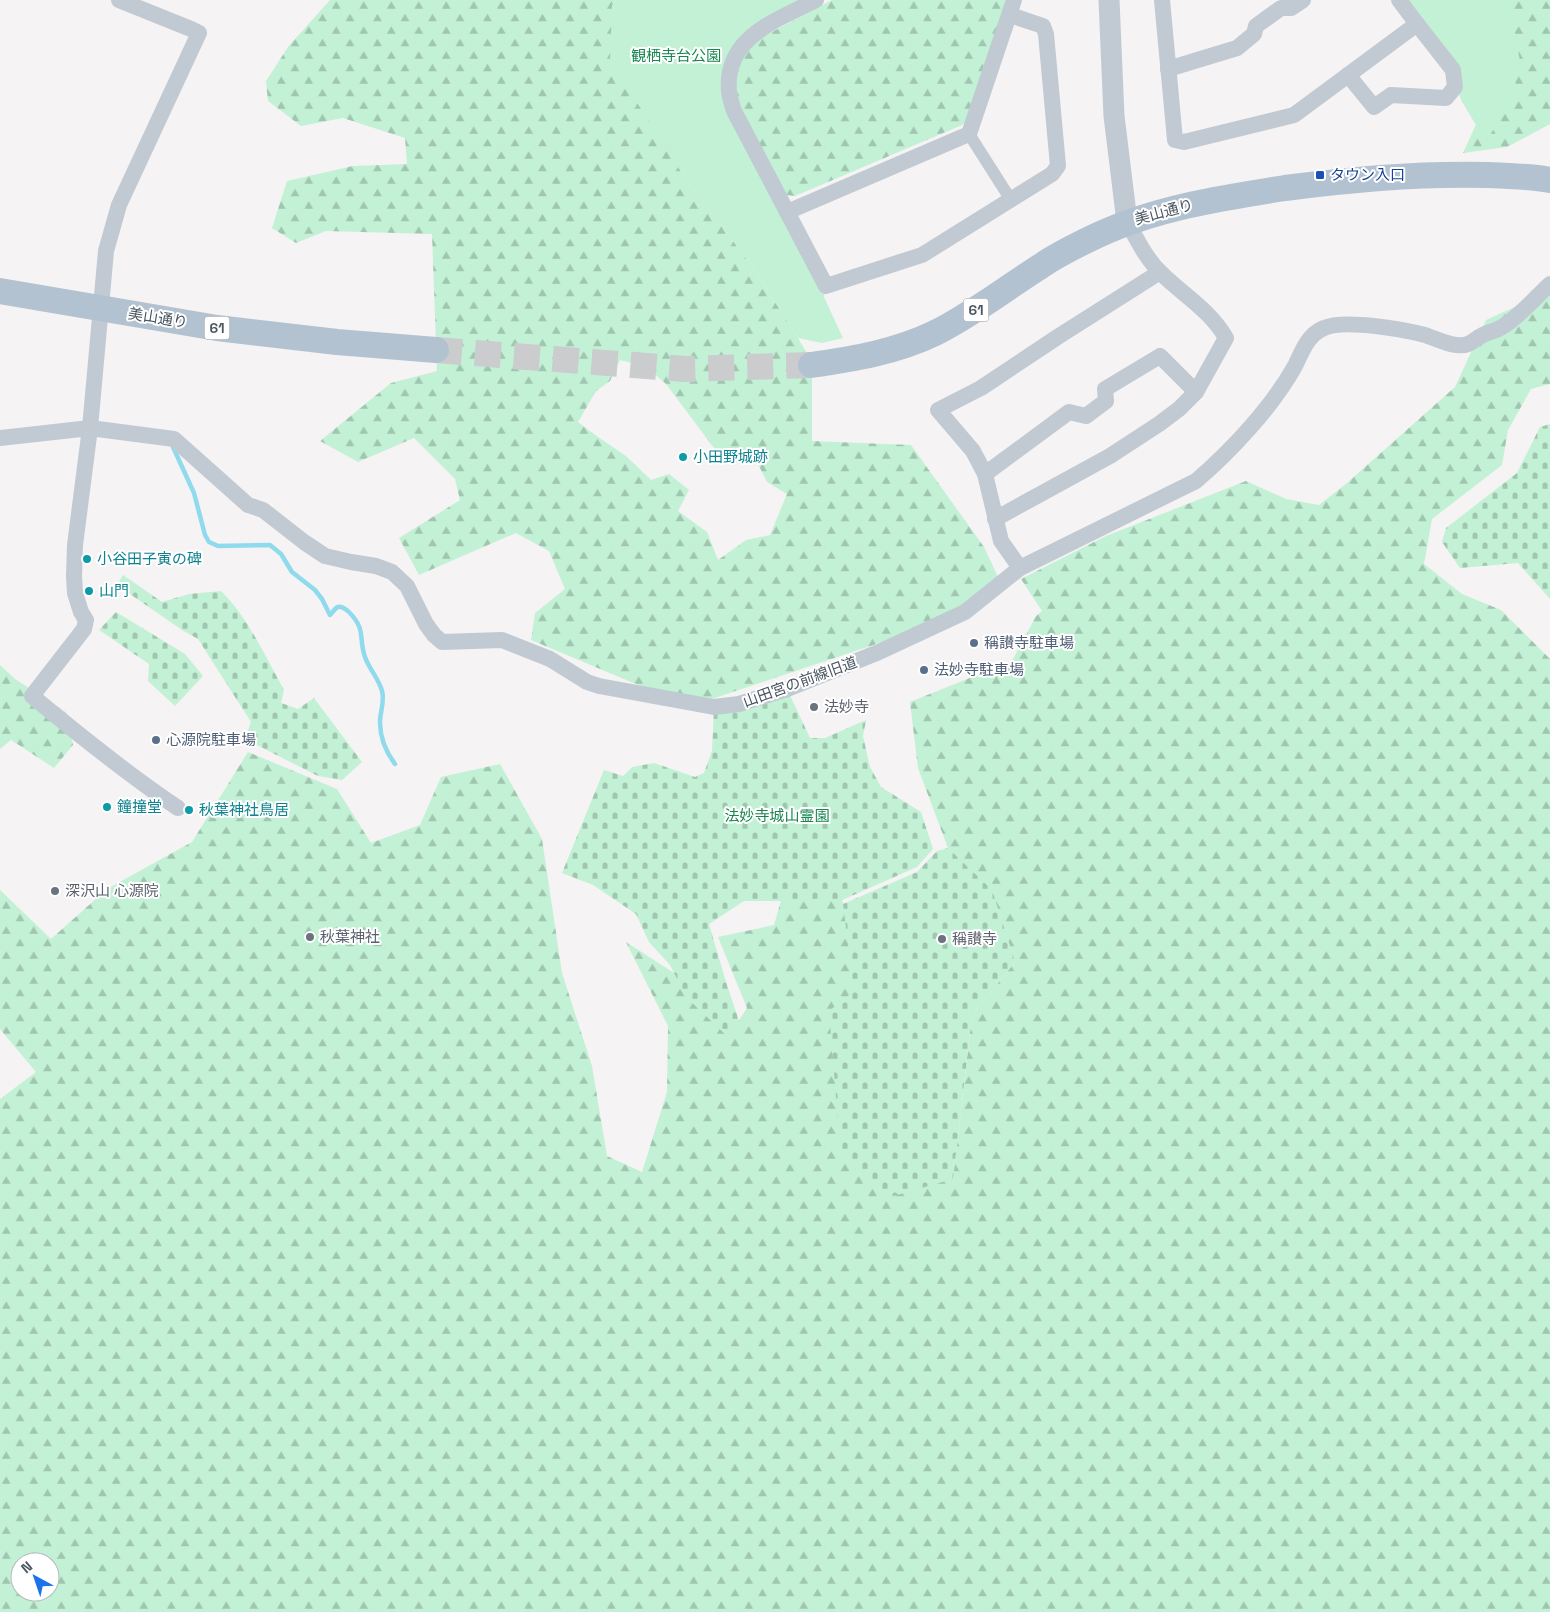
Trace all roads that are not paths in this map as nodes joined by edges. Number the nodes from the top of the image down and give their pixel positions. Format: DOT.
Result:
graph roads {
  1 [pos="119,0"];
  2 [pos="816,0"];
  3 [pos="1109,0"];
  4 [pos="1162,0"];
  5 [pos="1303,0"];
  6 [pos="1399,0"];
  7 [pos="1012,8"];
  8 [pos="1417,24"];
  9 [pos="1168,69"];
  10 [pos="1348,75"];
  11 [pos="969,134"];
  12 [pos="1550,180"];
  13 [pos="1012,200"];
  14 [pos="787,212"];
  15 [pos="1127,222"];
  16 [pos="1160,272"];
  17 [pos="1550,284"];
  18 [pos="0,291"];
  19 [pos="102,309"];
  20 [pos="436,350"];
  21 [pos="811,365"];
  22 [pos="1196,392"];
  23 [pos="89,433"];
  24 [pos="0,438"];
  25 [pos="985,474"];
  26 [pos="995,519"];
  27 [pos="1020,568"];
  28 [pos="178,808"];
  1 -- 19 [label="street"];
  2 -- 14 [label="street"];
  3 -- 15 [label="street"];
  4 -- 9 [label="street"];
  5 -- 9 [label="street"];
  6 -- 8 [label="street"];
  7 -- 11 [label="street"];
  7 -- 13 [label="street"];
  8 -- 10 [label="street"];
  8 -- 10 [label="street"];
  9 -- 10 [label="street"];
  11 -- 13 [label="street"];
  11 -- 14 [label="street"];
  12 -- 15 [label="main road, 美山通り / 61"];
  13 -- 14 [label="street"];
  15 -- 16 [label="street"];
  15 -- 21 [label="main road, 美山通り / 61"];
  16 -- 22 [label="street"];
  16 -- 25 [label="street"];
  17 -- 27 [label="street, 山田宮の前線旧道"];
  18 -- 19 [label="main road, 美山通り / 61"];
  19 -- 20 [label="main road, 美山通り / 61"];
  19 -- 23 [label="street"];
  22 -- 25 [label="street"];
  22 -- 26 [label="street"];
  23 -- 24 [label="street, 山田宮の前線旧道"];
  23 -- 27 [label="street, 山田宮の前線旧道"];
  23 -- 28 [label="street"];
  25 -- 26 [label="street"];
  26 -- 27 [label="street"];
}
